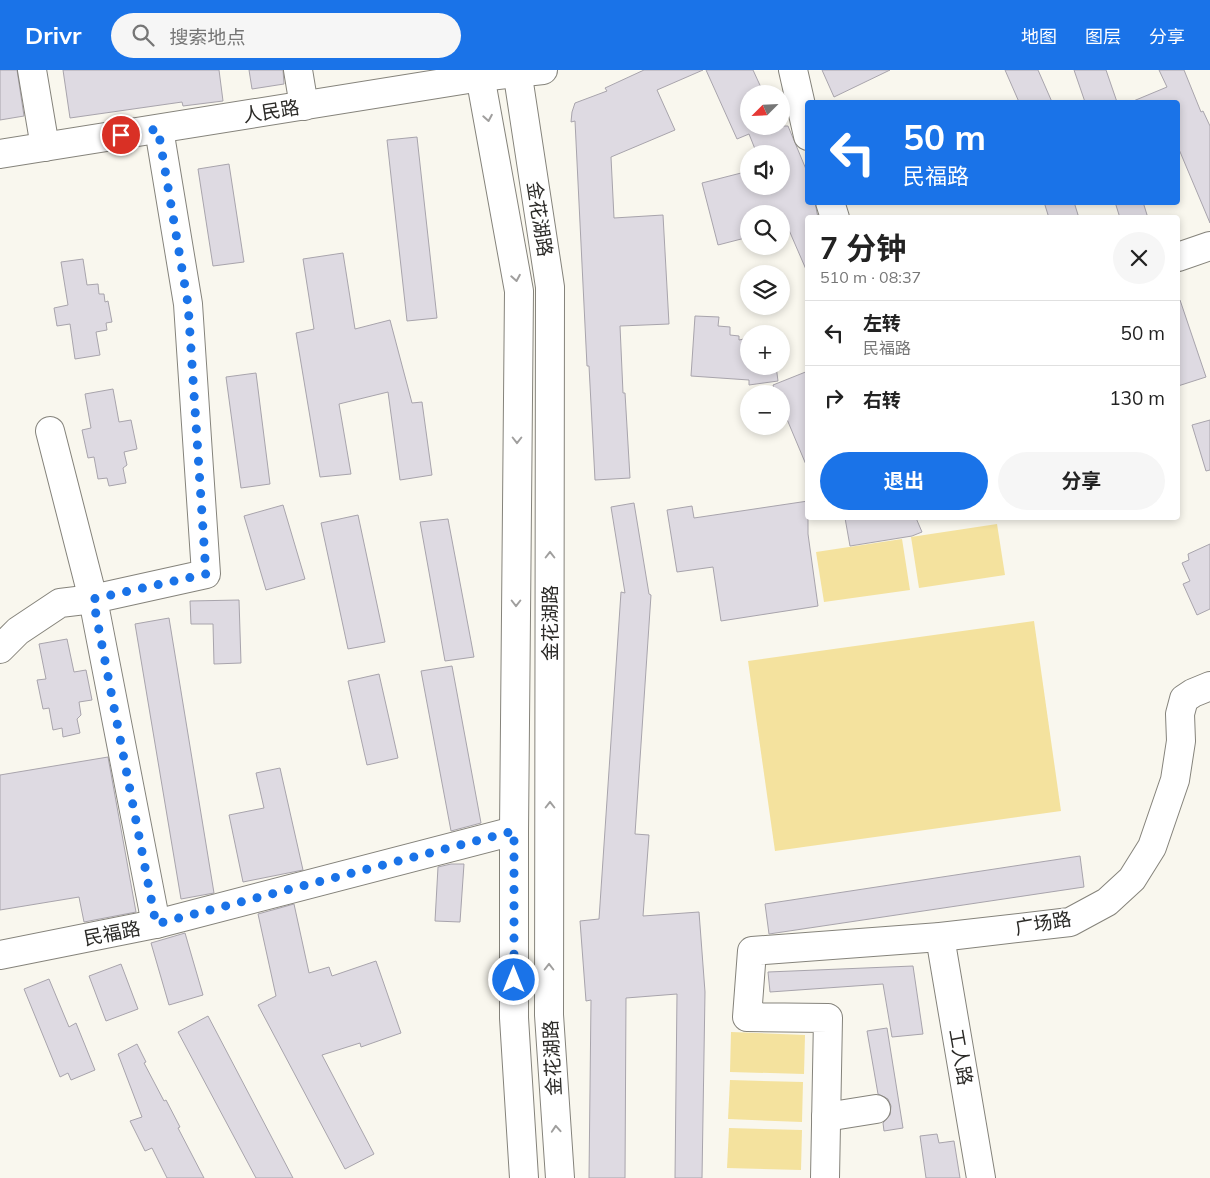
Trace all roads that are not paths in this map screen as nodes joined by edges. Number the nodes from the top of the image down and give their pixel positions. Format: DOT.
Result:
graph roads {
  1 [pos="32,70"];
  2 [pos="298,70"];
  3 [pos="793,70"];
  4 [pos="526,71"];
  5 [pos="480,74"];
  6 [pos="304,106"];
  7 [pos="805,123"];
  8 [pos="158,129"];
  9 [pos="45,147"];
  10 [pos="0,154"];
  11 [pos="1210,246"];
  12 [pos="1180,256"];
  13 [pos="50,431"];
  14 [pos="93,599"];
  15 [pos="0,649"];
  16 [pos="1210,686"];
  17 [pos="514,831"];
  18 [pos="156,924"];
  19 [pos="940,937"];
  20 [pos="0,955"];
  21 [pos="876,1109"];
  22 [pos="826,1117"];
  23 [pos="524,1178"];
  24 [pos="560,1178"];
  25 [pos="825,1178"];
  26 [pos="981,1178"];
  1 -- 9 [label="main road"];
  2 -- 6 [label="main road"];
  3 -- 7 [label="main road"];
  4 -- 5 [label="main road, 人民路"];
  24 -- 4 [label="main road, 金花湖路, one-way"];
  5 -- 6 [label="main road, 人民路"];
  5 -- 17 [label="main road, one-way"];
  6 -- 8 [label="main road, 人民路"];
  8 -- 9 [label="main road, 人民路"];
  8 -- 14 [label="main road"];
  9 -- 10 [label="main road, 人民路"];
  11 -- 12 [label="main road"];
  13 -- 14 [label="main road"];
  14 -- 15 [label="main road"];
  14 -- 18 [label="main road"];
  16 -- 19 [label="main road, 广场路"];
  17 -- 18 [label="main road, 民福路"];
  17 -- 23 [label="main road"];
  18 -- 20 [label="main road, 民福路"];
  19 -- 22 [label="main road, 广场路"];
  19 -- 26 [label="main road, 工人路"];
  21 -- 22 [label="main road"];
  22 -- 25 [label="main road"];
}
